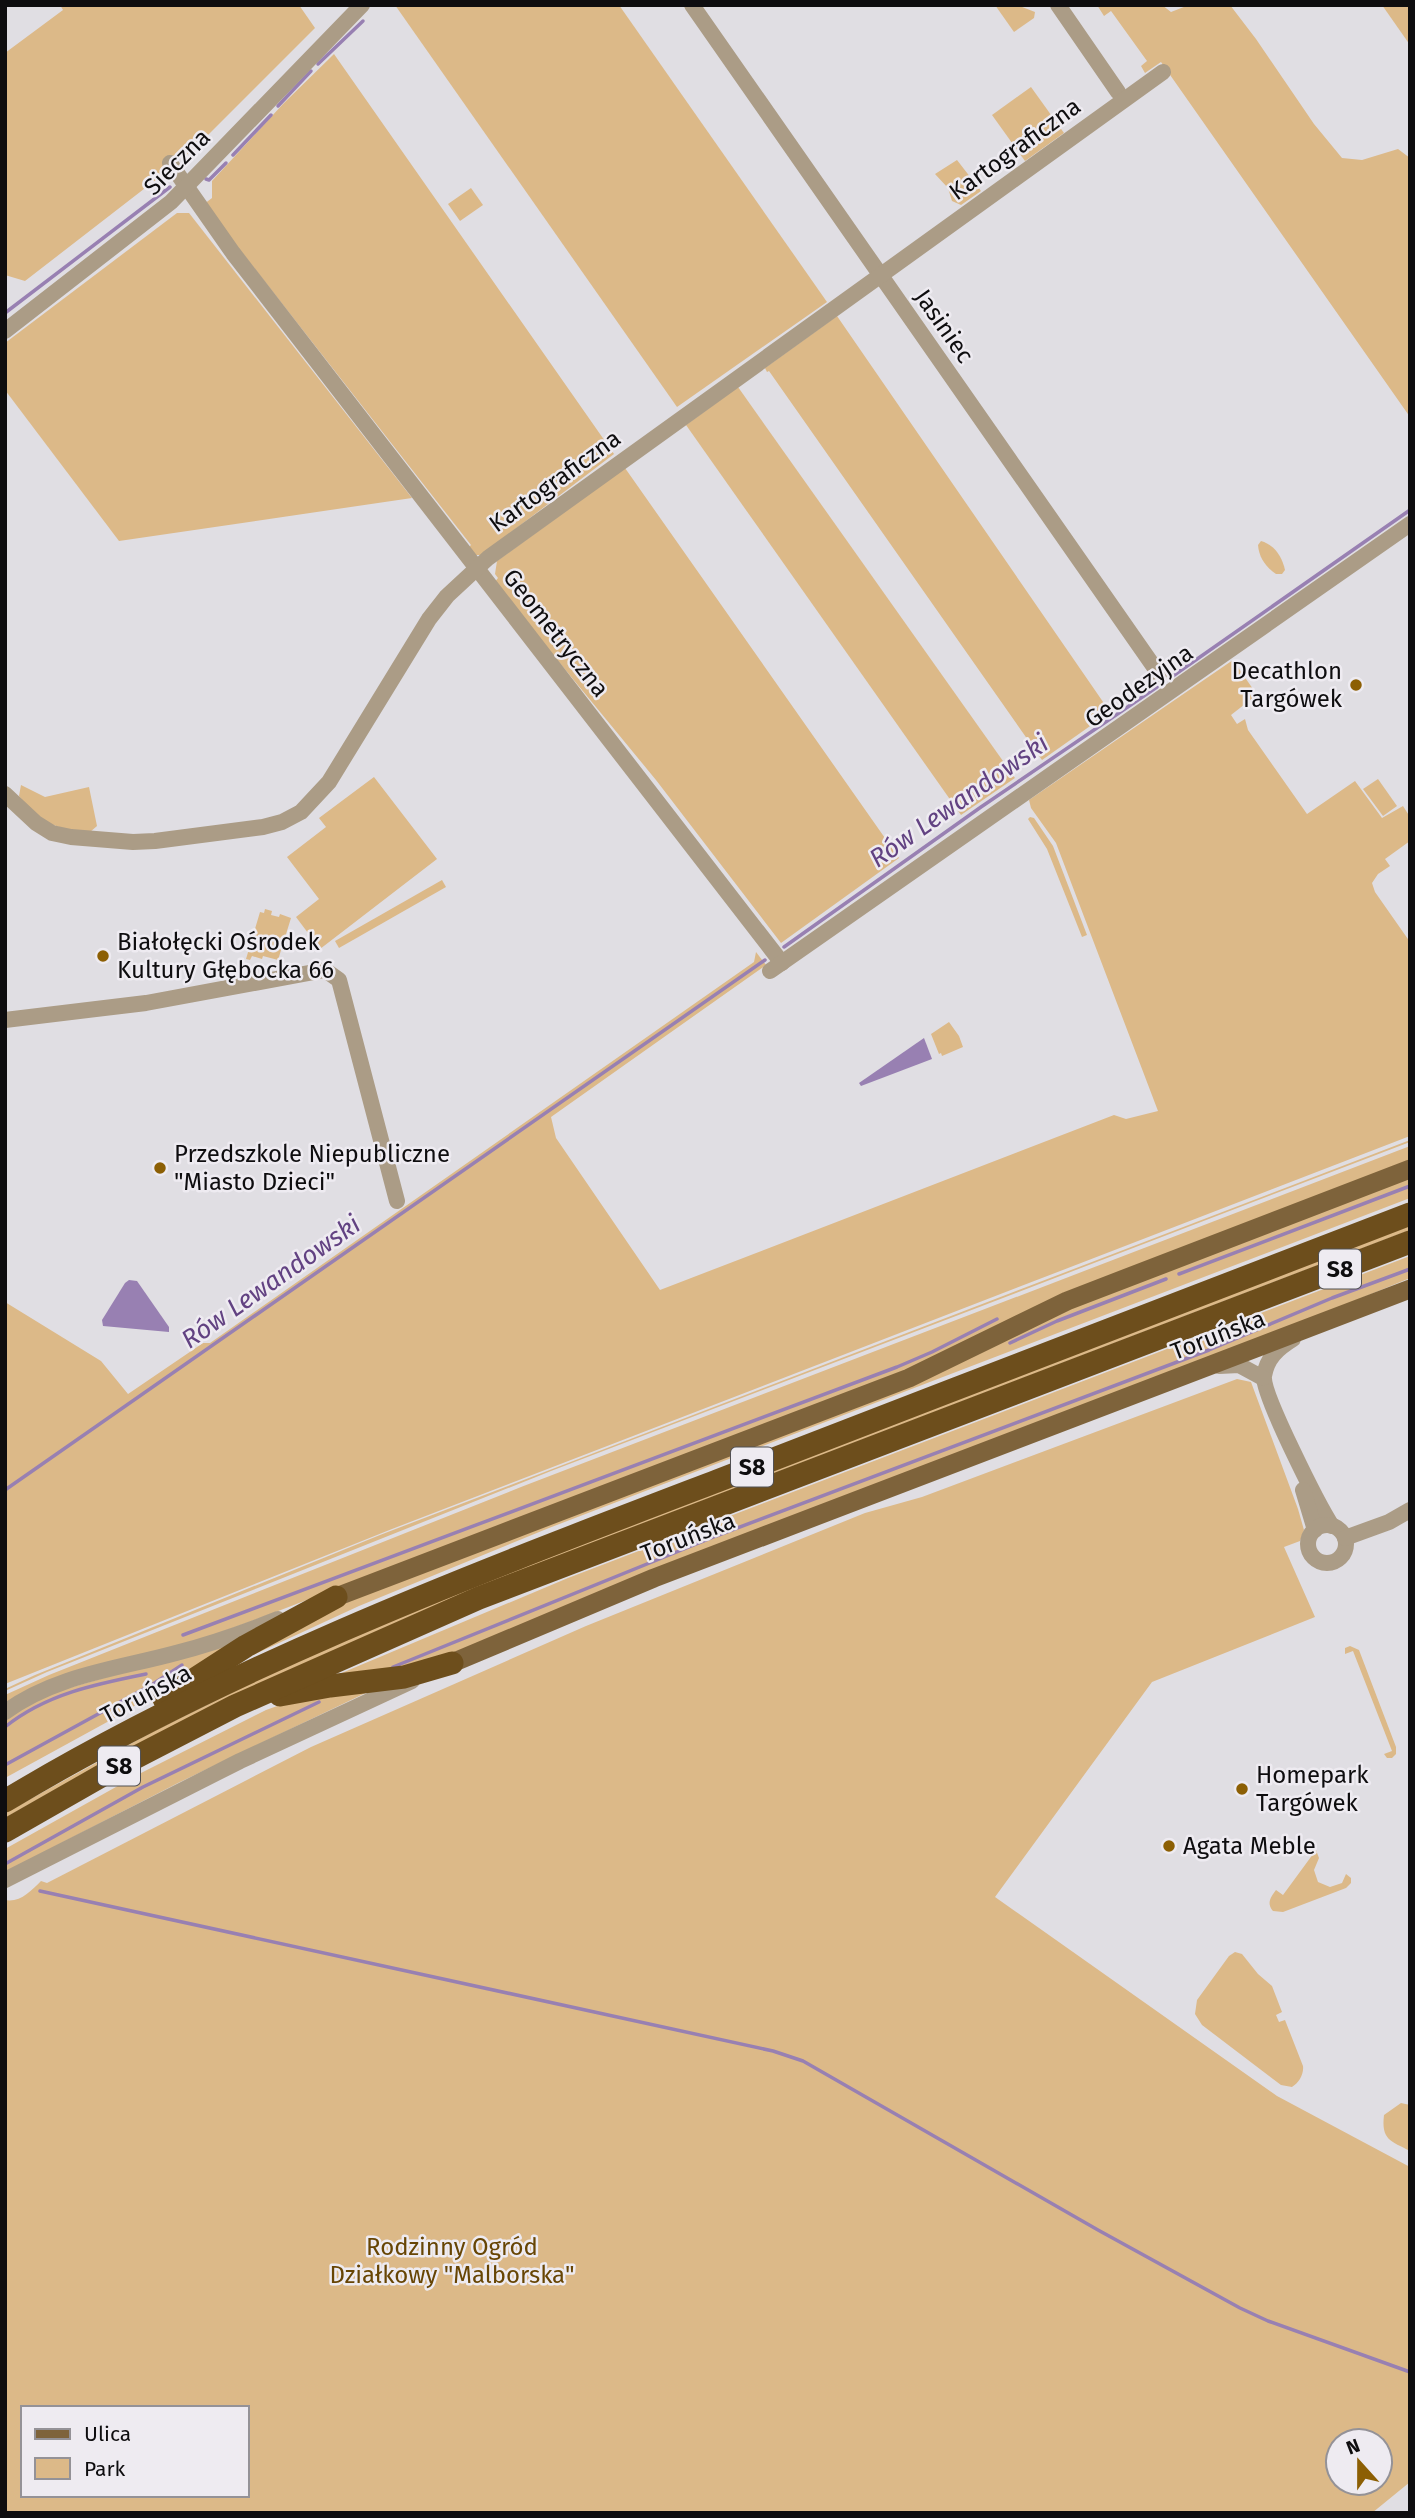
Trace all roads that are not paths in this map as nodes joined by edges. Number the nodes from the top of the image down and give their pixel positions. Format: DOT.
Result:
graph roads {
  1 [pos="362,5"];
  2 [pos="692,5"];
  3 [pos="1058,5"];
  4 [pos="1163,72"];
  5 [pos="1118,92"];
  6 [pos="170,163"];
  7 [pos="186,187"];
  8 [pos="880,275"];
  9 [pos="5,331"];
  10 [pos="1410,524"];
  11 [pos="476,568"];
  12 [pos="1158,674"];
  13 [pos="5,794"];
  14 [pos="776,967"];
  15 [pos="5,1020"];
  16 [pos="1410,1169"];
  17 [pos="397,1201"];
  18 [pos="1410,1214"];
  19 [pos="1410,1242"];
  20 [pos="1410,1289"];
  21 [pos="1310,1328"];
  22 [pos="1199,1370"];
  23 [pos="1264,1378"];
  24 [pos="1298,1464"];
  25 [pos="1410,1510"];
  26 [pos="1332,1525"];
  27 [pos="1315,1530"];
  28 [pos="1345,1538"];
  29 [pos="336,1597"];
  30 [pos="452,1663"];
  31 [pos="235,1706"];
  32 [pos="5,1712"];
  33 [pos="104,1745"];
  34 [pos="5,1801"];
  35 [pos="5,1831"];
  36 [pos="5,1880"];
  1 -- 7 [label="street, Sieczna"];
  2 -- 8 [label="street, Jasiniec"];
  3 -- 5 [label="street"];
  4 -- 8 [label="street, Kartograficzna"];
  6 -- 7 [label="street, Geometryczna"];
  7 -- 9 [label="street, Sieczna"];
  7 -- 11 [label="street, Geometryczna"];
  8 -- 11 [label="street, Kartograficzna"];
  8 -- 12 [label="street, Jasiniec"];
  10 -- 14 [label="street, Geodezyjna"];
  11 -- 13 [label="street, Kartograficzna"];
  11 -- 14 [label="street, Geometryczna"];
  15 -- 17 [label="street"];
  16 -- 29 [label="main road, Toruńska"];
  18 -- 33 [label="highway, Toruńska / S8"];
  19 -- 31 [label="highway, Toruńska / S8"];
  20 -- 21 [label="main road, Toruńska"];
  21 -- 22 [label="main road, Toruńska"];
  21 -- 23 [label="street"];
  22 -- 23 [label="street"];
  22 -- 30 [label="main road, Toruńska"];
  23 -- 24 [label="street"];
  24 -- 26 [label="street"];
  24 -- 27 [label="street"];
  25 -- 28 [label="street"];
  26 -- 27 [label="street"];
  26 -- 28 [label="street"];
  27 -- 28 [label="street"];
  29 -- 32 [label="street, Toruńska"];
  29 -- 33 [label="highway"];
  30 -- 31 [label="highway"];
  30 -- 36 [label="street, Toruńska"];
  31 -- 35 [label="highway, Toruńska / S8"];
  33 -- 34 [label="highway, Toruńska / S8"];
}
